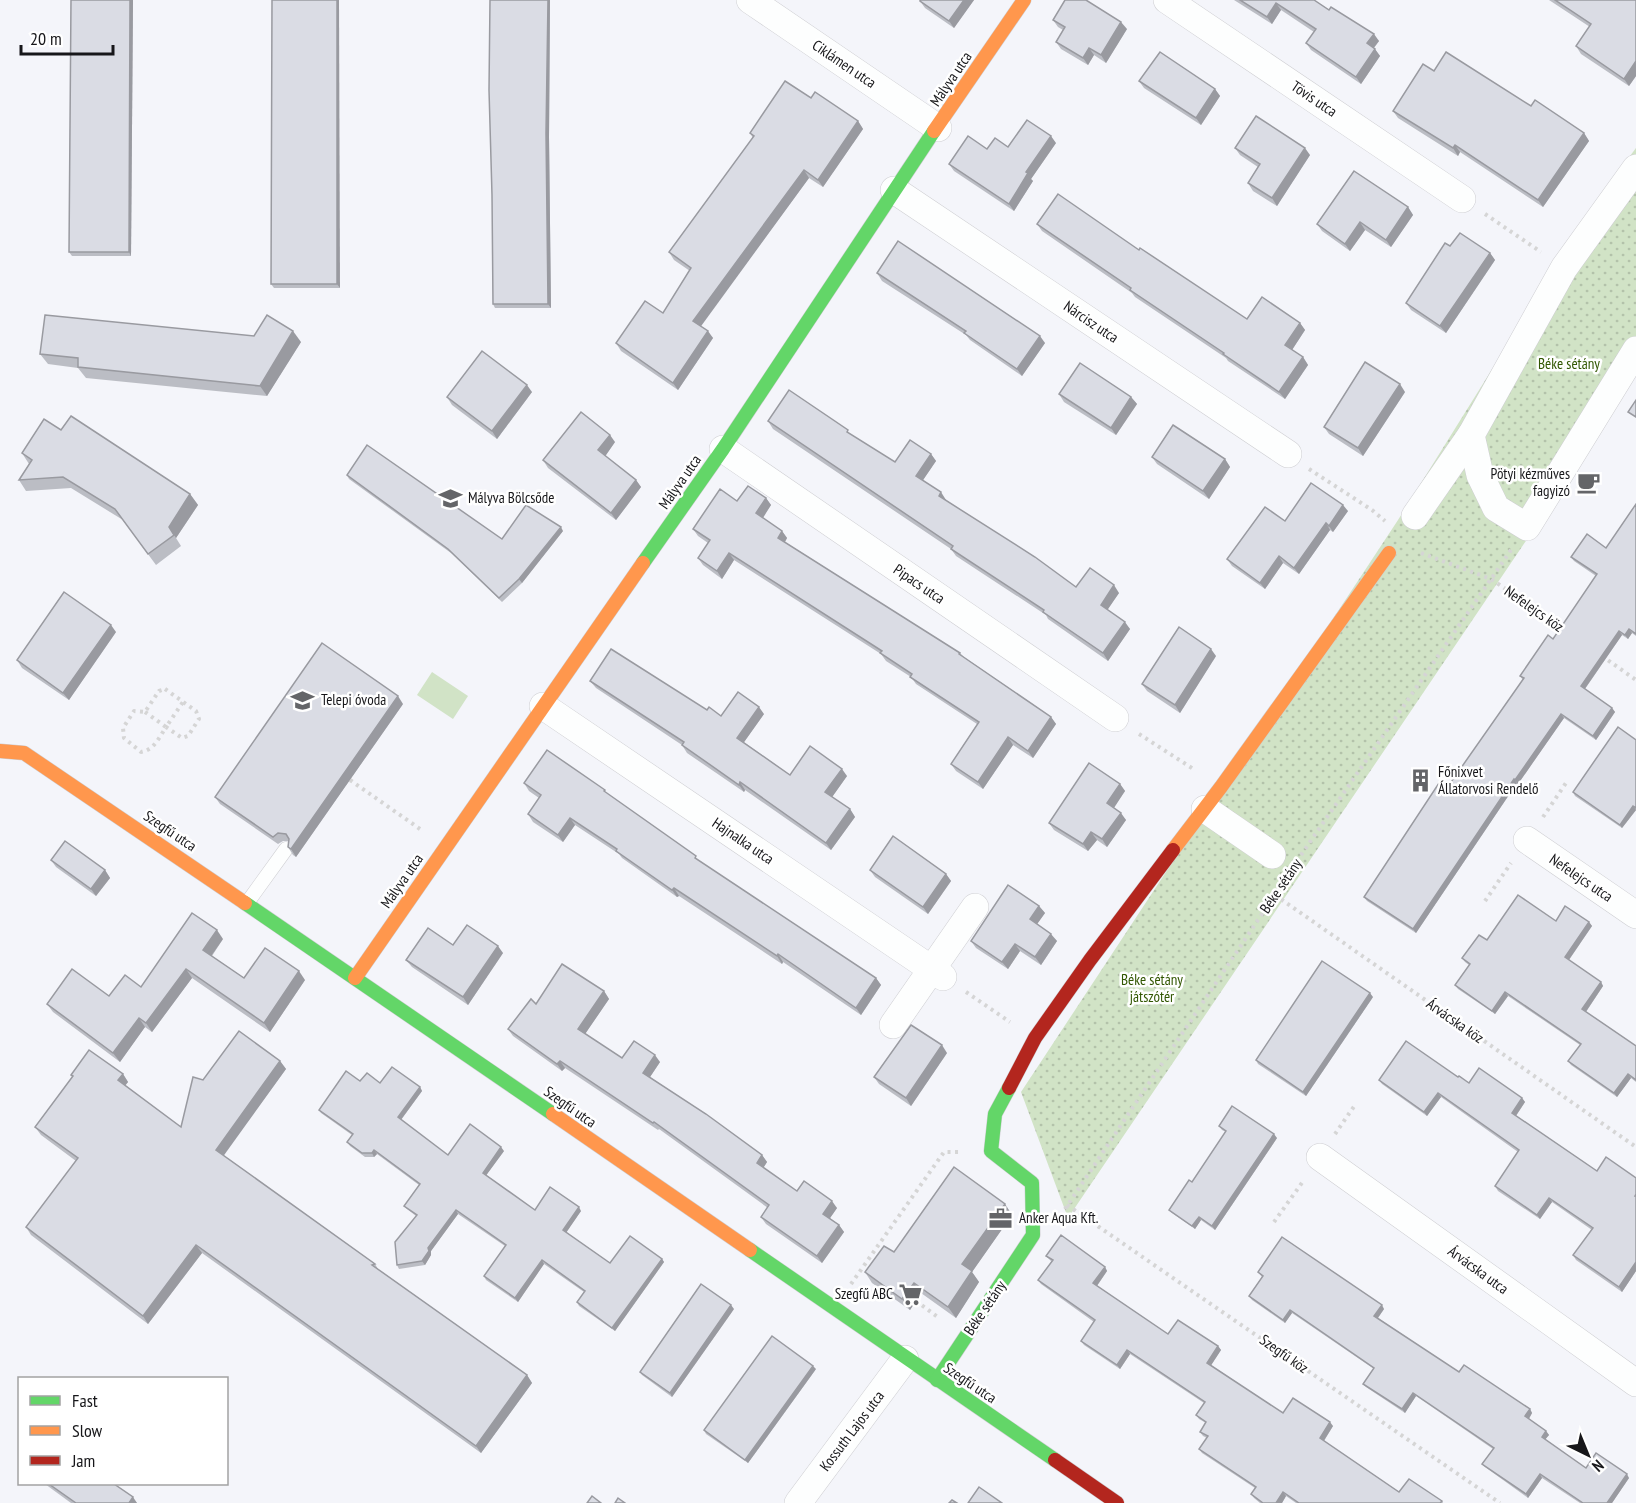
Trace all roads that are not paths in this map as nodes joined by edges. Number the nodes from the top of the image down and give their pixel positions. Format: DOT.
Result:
graph roads {
  1 [pos="750,0"];
  2 [pos="1024,0"];
  3 [pos="1167,0"];
  4 [pos="938,128"];
  5 [pos="1636,168"];
  6 [pos="894,190"];
  7 [pos="1462,199"];
  8 [pos="1636,350"];
  9 [pos="1471,435"];
  10 [pos="723,449"];
  11 [pos="1288,454"];
  12 [pos="1415,516"];
  13 [pos="1389,553"];
  14 [pos="543,706"];
  15 [pos="1115,718"];
  16 [pos="0,751"];
  17 [pos="1204,809"];
  18 [pos="1527,840"];
  19 [pos="285,849"];
  20 [pos="1285,864"];
  21 [pos="247,903"];
  22 [pos="975,907"];
  23 [pos="1636,915"];
  24 [pos="938,973"];
  25 [pos="354,978"];
  26 [pos="893,1025"];
  27 [pos="1320,1157"];
  28 [pos="905,1359"];
  29 [pos="937,1380"];
  30 [pos="1636,1383"];
  31 [pos="798,1503"];
  32 [pos="1117,1503"];
  1 -- 4 [label="street, Ciklámen utca"];
  2 -- 4 [label="street, Mályva utca"];
  3 -- 7 [label="street, Tövis utca"];
  4 -- 6 [label="street, Mályva utca"];
  5 -- 9 [label="street"];
  6 -- 10 [label="street, Mályva utca"];
  6 -- 11 [label="street, Nárcisz utca"];
  8 -- 9 [label="street"];
  9 -- 12 [label="street"];
  10 -- 14 [label="street, Mályva utca"];
  10 -- 15 [label="street, Pipacs utca"];
  13 -- 17 [label="street"];
  14 -- 24 [label="street, Hajnalka utca"];
  14 -- 25 [label="street, Mályva utca"];
  16 -- 21 [label="street, Szegfű utca"];
  17 -- 20 [label="street"];
  17 -- 29 [label="street, Béke sétány"];
  18 -- 23 [label="street, Nefelejcs utca"];
  19 -- 21 [label="lane"];
  21 -- 25 [label="street, Szegfű utca"];
  22 -- 24 [label="street"];
  24 -- 26 [label="street"];
  25 -- 28 [label="street, Szegfű utca"];
  27 -- 30 [label="street, Árvácska utca"];
  28 -- 29 [label="street, Szegfű utca"];
  28 -- 31 [label="street, Kossuth Lajos utca"];
  29 -- 32 [label="street, Szegfű utca"];
}
